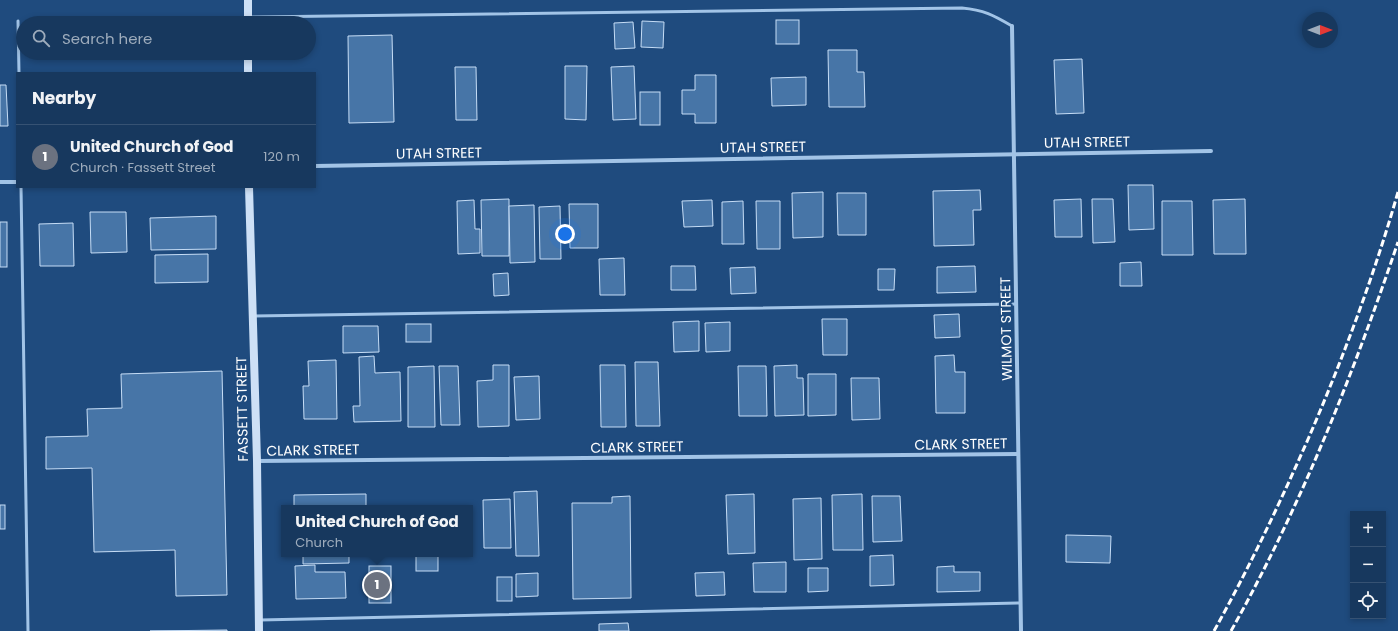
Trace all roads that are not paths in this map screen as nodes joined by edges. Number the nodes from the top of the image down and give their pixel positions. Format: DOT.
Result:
graph roads {
  1 [pos="248,0"];
  2 [pos="248,16"];
  3 [pos="316,19"];
  4 [pos="1012,26"];
  5 [pos="19,60"];
  6 [pos="248,60"];
  7 [pos="19,72"];
  8 [pos="248,72"];
  9 [pos="1211,151"];
  10 [pos="1014,154"];
  11 [pos="316,166"];
  12 [pos="0,182"];
  13 [pos="16,182"];
  14 [pos="21,188"];
  15 [pos="249,188"];
  16 [pos="1016,304"];
  17 [pos="253,316"];
  18 [pos="1018,454"];
  19 [pos="257,461"];
  20 [pos="1020,603"];
  21 [pos="260,620"];
  22 [pos="28,631"];
  23 [pos="259,631"];
  24 [pos="1021,631"];
  1 -- 2 [label="main road"];
  3 -- 4 [label="lane"];
  4 -- 10 [label="street, WILMOT STREET"];
  5 -- 7 [label="lane"];
  6 -- 8 [label="main road"];
  9 -- 10 [label="street, UTAH STREET"];
  10 -- 11 [label="street, UTAH STREET"];
  10 -- 16 [label="street, WILMOT STREET"];
  12 -- 13 [label="street"];
  14 -- 22 [label="lane"];
  15 -- 17 [label="main road, FASSETT STREET"];
  16 -- 17 [label="lane"];
  16 -- 18 [label="street, WILMOT STREET"];
  17 -- 19 [label="main road, FASSETT STREET"];
  18 -- 19 [label="street, CLARK STREET"];
  18 -- 20 [label="street, WILMOT STREET"];
  19 -- 21 [label="main road, FASSETT STREET"];
  20 -- 21 [label="lane"];
  20 -- 24 [label="street, WILMOT STREET"];
  21 -- 23 [label="main road, FASSETT STREET"];
}
